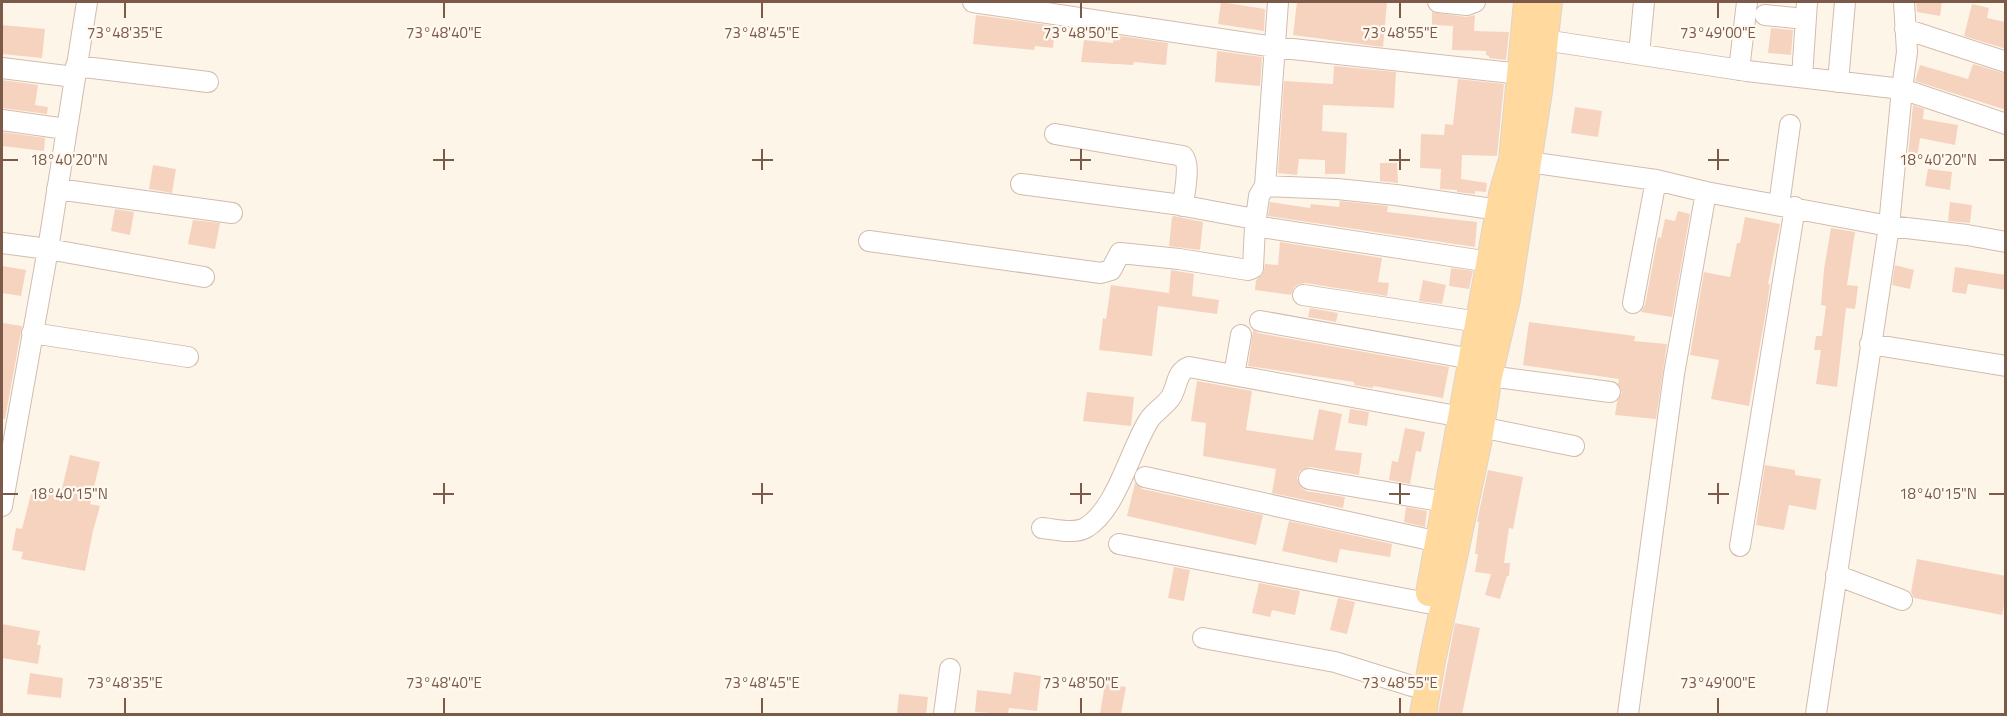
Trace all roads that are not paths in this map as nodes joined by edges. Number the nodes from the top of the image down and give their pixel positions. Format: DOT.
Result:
graph roads {
  1 [pos="87,2"];
  2 [pos="973,2"];
  3 [pos="1278,2"];
  4 [pos="1438,2"];
  5 [pos="1475,2"];
  6 [pos="1527,2"];
  7 [pos="1549,2"];
  8 [pos="1644,2"];
  9 [pos="1747,2"];
  10 [pos="1845,2"];
  11 [pos="1904,2"];
  12 [pos="1806,10"];
  13 [pos="1766,15"];
  14 [pos="1905,29"];
  15 [pos="1544,40"];
  16 [pos="1274,47"];
  17 [pos="1639,54"];
  18 [pos="2006,62"];
  19 [pos="2,69"];
  20 [pos="1739,70"];
  21 [pos="75,72"];
  22 [pos="1521,74"];
  23 [pos="1802,77"];
  24 [pos="208,82"];
  25 [pos="1838,82"];
  26 [pos="1902,89"];
  27 [pos="2,120"];
  28 [pos="2006,124"];
  29 [pos="1790,125"];
  30 [pos="66,129"];
  31 [pos="1055,134"];
  32 [pos="1520,160"];
  33 [pos="1656,180"];
  34 [pos="1021,184"];
  35 [pos="1265,186"];
  36 [pos="57,189"];
  37 [pos="1706,192"];
  38 [pos="1183,206"];
  39 [pos="1787,206"];
  40 [pos="1499,210"];
  41 [pos="232,213"];
  42 [pos="1255,226"];
  43 [pos="1889,226"];
  44 [pos="869,241"];
  45 [pos="2006,242"];
  46 [pos="2,243"];
  47 [pos="48,249"];
  48 [pos="1490,262"];
  49 [pos="204,277"];
  50 [pos="1303,295"];
  51 [pos="1633,303"];
  52 [pos="1260,321"];
  53 [pos="1479,322"];
  54 [pos="32,333"];
  55 [pos="1241,335"];
  56 [pos="1870,344"];
  57 [pos="188,357"];
  58 [pos="2006,366"];
  59 [pos="1481,368"];
  60 [pos="1234,375"];
  61 [pos="1610,392"];
  62 [pos="1471,422"];
  63 [pos="1574,446"];
  64 [pos="4,476"];
  65 [pos="1145,477"];
  66 [pos="1309,478"];
  67 [pos="1446,502"];
  68 [pos="2,506"];
  69 [pos="1042,528"];
  70 [pos="1439,542"];
  71 [pos="1119,544"];
  72 [pos="1740,546"];
  73 [pos="1836,575"];
  74 [pos="1902,600"];
  75 [pos="1427,603"];
  76 [pos="1203,638"];
  77 [pos="950,669"];
  78 [pos="1412,686"];
  79 [pos="944,714"];
  80 [pos="1408,714"];
  81 [pos="1423,714"];
  82 [pos="1628,714"];
  83 [pos="1816,714"];
  1 -- 21 [label="street"];
  2 -- 16 [label="street"];
  3 -- 16 [label="street"];
  4 -- 5 [label="street"];
  6 -- 22 [label="main road"];
  7 -- 15 [label="main road"];
  8 -- 17 [label="street"];
  9 -- 20 [label="street"];
  10 -- 25 [label="street"];
  11 -- 14 [label="street"];
  12 -- 13 [label="street"];
  12 -- 23 [label="street"];
  14 -- 18 [label="street"];
  14 -- 26 [label="street"];
  15 -- 17 [label="street"];
  15 -- 32 [label="main road"];
  16 -- 22 [label="street"];
  16 -- 35 [label="street"];
  17 -- 20 [label="street"];
  19 -- 21 [label="street"];
  20 -- 23 [label="street"];
  21 -- 24 [label="street"];
  21 -- 30 [label="street"];
  22 -- 32 [label="main road"];
  23 -- 25 [label="street"];
  25 -- 26 [label="street"];
  26 -- 28 [label="street"];
  26 -- 43 [label="street"];
  27 -- 30 [label="street"];
  29 -- 39 [label="street"];
  30 -- 36 [label="street"];
  31 -- 38 [label="street"];
  32 -- 33 [label="street"];
  32 -- 40 [label="main road"];
  32 -- 59 [label="main road"];
  33 -- 37 [label="street"];
  33 -- 51 [label="street"];
  34 -- 38 [label="street"];
  35 -- 40 [label="street"];
  35 -- 42 [label="street"];
  36 -- 41 [label="street"];
  36 -- 47 [label="street"];
  37 -- 39 [label="street"];
  37 -- 82 [label="street"];
  38 -- 42 [label="street"];
  39 -- 43 [label="street"];
  39 -- 72 [label="street"];
  40 -- 48 [label="main road"];
  42 -- 44 [label="street"];
  42 -- 48 [label="street"];
  43 -- 45 [label="street"];
  43 -- 56 [label="street"];
  46 -- 47 [label="street"];
  47 -- 49 [label="street"];
  47 -- 54 [label="street"];
  48 -- 53 [label="main road"];
  50 -- 53 [label="street"];
  52 -- 59 [label="street"];
  53 -- 59 [label="main road"];
  54 -- 57 [label="street"];
  54 -- 64 [label="street"];
  55 -- 60 [label="street"];
  56 -- 58 [label="street"];
  56 -- 73 [label="street"];
  59 -- 61 [label="street"];
  59 -- 62 [label="main road"];
  60 -- 62 [label="street"];
  60 -- 69 [label="street"];
  62 -- 63 [label="street"];
  62 -- 67 [label="main road"];
  62 -- 81 [label="main road"];
  64 -- 68 [label="street"];
  65 -- 70 [label="street"];
  66 -- 67 [label="street"];
  67 -- 70 [label="main road"];
  70 -- 75 [label="main road"];
  71 -- 75 [label="street"];
  73 -- 74 [label="street"];
  73 -- 83 [label="street"];
  75 -- 78 [label="main road"];
  76 -- 78 [label="street"];
  77 -- 79 [label="street"];
  78 -- 80 [label="main road"];
}
